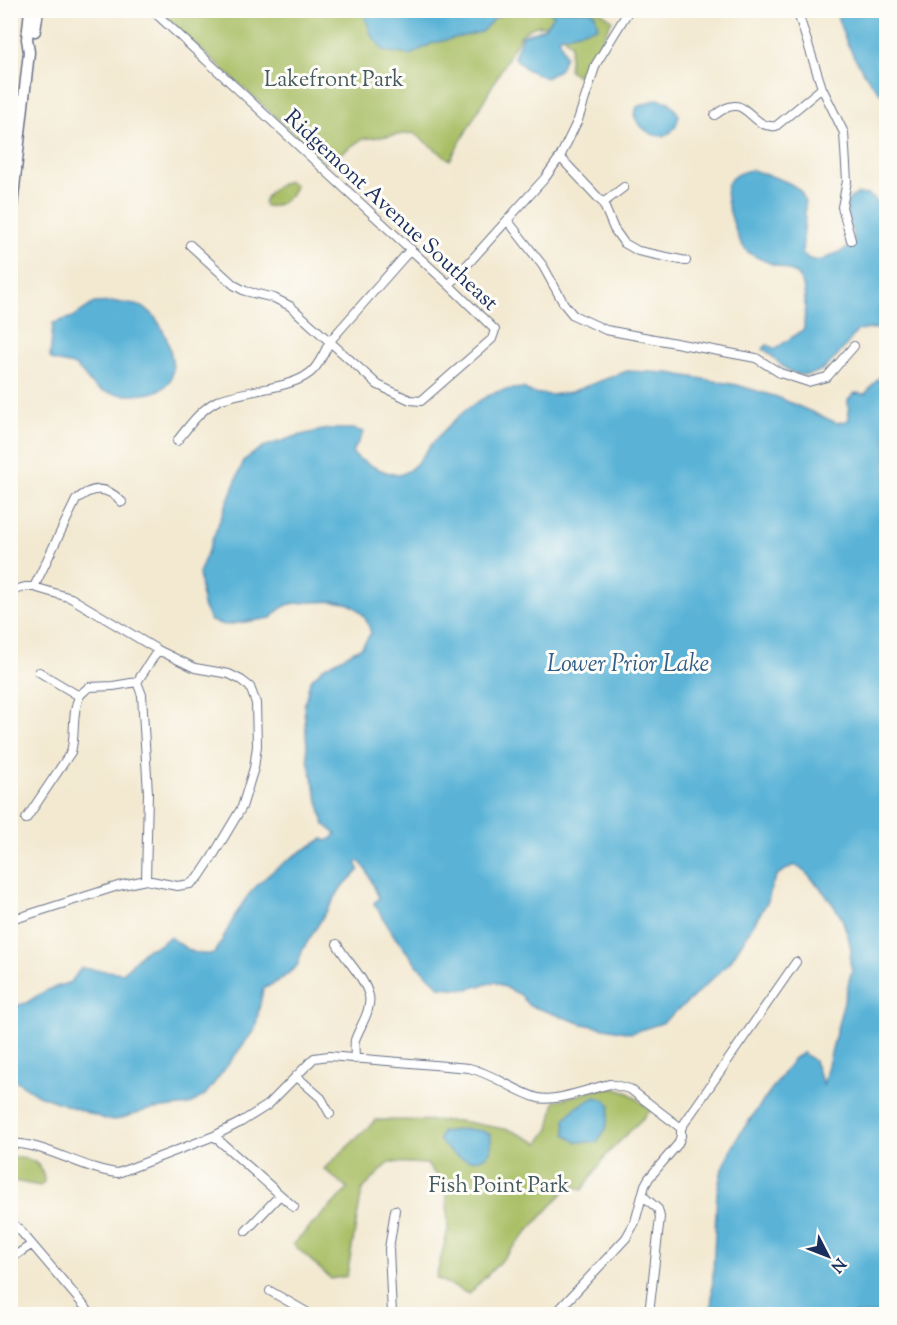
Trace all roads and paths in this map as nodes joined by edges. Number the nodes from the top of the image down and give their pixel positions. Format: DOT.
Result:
graph roads {
  1 [pos="30,10"];
  2 [pos="38,10"];
  3 [pos="152,10"];
  4 [pos="629,10"];
  5 [pos="797,10"];
  6 [pos="29,52"];
  7 [pos="822,88"];
  8 [pos="715,116"];
  9 [pos="560,157"];
  10 [pos="624,187"];
  11 [pos="603,203"];
  12 [pos="508,221"];
  13 [pos="10,224"];
  14 [pos="851,240"];
  15 [pos="190,245"];
  16 [pos="411,249"];
  17 [pos="686,261"];
  18 [pos="449,285"];
  19 [pos="330,341"];
  20 [pos="854,346"];
  21 [pos="177,441"];
  22 [pos="122,502"];
  23 [pos="34,587"];
  24 [pos="10,591"];
  25 [pos="158,650"];
  26 [pos="39,672"];
  27 [pos="137,682"];
  28 [pos="79,696"];
  29 [pos="26,819"];
  30 [pos="146,880"];
  31 [pos="10,916"];
  32 [pos="337,944"];
  33 [pos="796,962"];
  34 [pos="355,1059"];
  35 [pos="296,1076"];
  36 [pos="330,1114"];
  37 [pos="681,1128"];
  38 [pos="214,1136"];
  39 [pos="10,1143"];
  40 [pos="280,1195"];
  41 [pos="643,1196"];
  42 [pos="294,1208"];
  43 [pos="395,1210"];
  44 [pos="10,1222"];
  45 [pos="246,1231"];
  46 [pos="31,1245"];
  47 [pos="10,1259"];
  48 [pos="270,1291"];
  49 [pos="90,1314"];
  50 [pos="310,1314"];
  51 [pos="392,1314"];
  52 [pos="555,1314"];
  53 [pos="649,1314"];
  1 -- 6 [label="main road"];
  2 -- 6 [label="main road"];
  3 -- 16 [label="street, Ridgemont Avenue Southeast"];
  4 -- 9 [label="street"];
  5 -- 7 [label="street"];
  6 -- 13 [label="main road"];
  7 -- 8 [label="street"];
  7 -- 14 [label="street"];
  9 -- 11 [label="street"];
  9 -- 12 [label="street"];
  10 -- 11 [label="street"];
  11 -- 17 [label="street"];
  12 -- 18 [label="street"];
  12 -- 20 [label="street"];
  15 -- 19 [label="street"];
  16 -- 18 [label="street, Ridgemont Avenue Southeast"];
  16 -- 19 [label="street"];
  18 -- 19 [label="street, Ridgemont Avenue Southeast"];
  19 -- 21 [label="street"];
  22 -- 23 [label="street"];
  23 -- 24 [label="street"];
  23 -- 25 [label="street"];
  25 -- 27 [label="street"];
  25 -- 30 [label="street"];
  26 -- 28 [label="street"];
  27 -- 28 [label="street"];
  27 -- 30 [label="street"];
  28 -- 29 [label="street"];
  30 -- 31 [label="street"];
  32 -- 34 [label="street"];
  33 -- 37 [label="street"];
  34 -- 35 [label="street"];
  34 -- 37 [label="street"];
  35 -- 36 [label="street"];
  35 -- 38 [label="street"];
  37 -- 41 [label="street"];
  38 -- 39 [label="street"];
  38 -- 40 [label="street"];
  40 -- 42 [label="street"];
  40 -- 45 [label="street"];
  41 -- 52 [label="street"];
  41 -- 53 [label="street"];
  43 -- 51 [label="street"];
  44 -- 46 [label="street"];
  46 -- 47 [label="street"];
  46 -- 49 [label="street"];
  48 -- 50 [label="street"];
}
